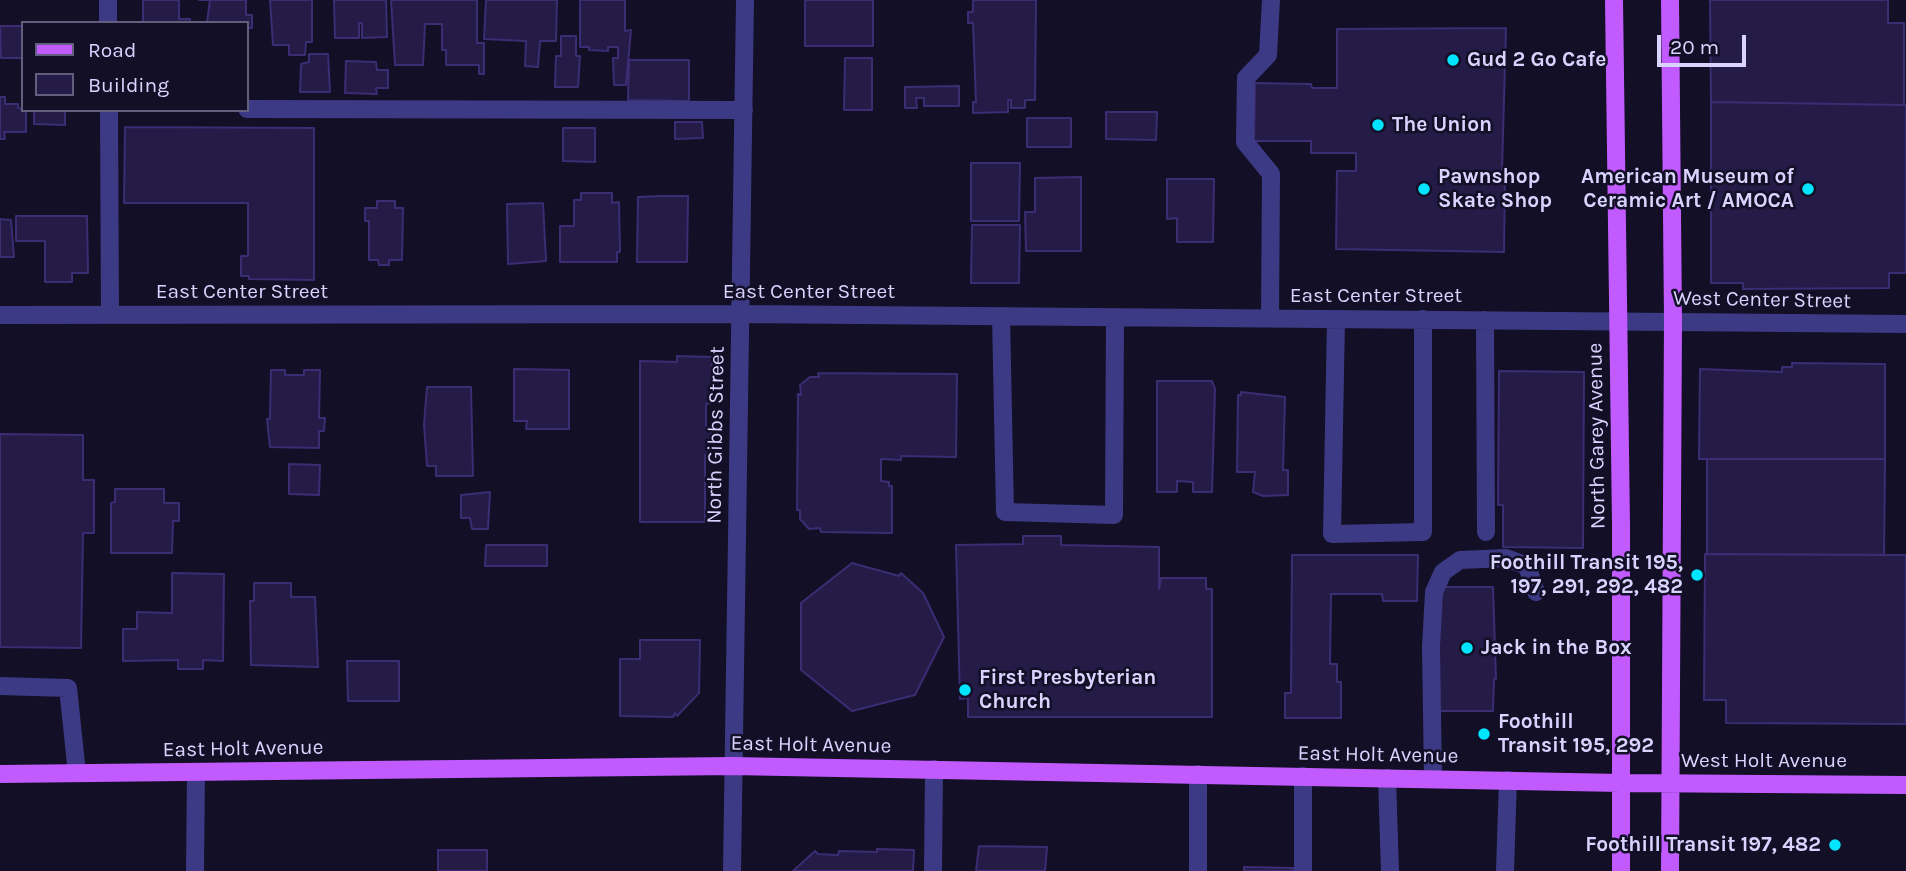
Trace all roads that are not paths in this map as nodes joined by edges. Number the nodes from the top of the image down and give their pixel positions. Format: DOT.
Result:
graph roads {
  1 [pos="108,0"];
  2 [pos="745,0"];
  3 [pos="1271,0"];
  4 [pos="1614,0"];
  5 [pos="1671,0"];
  6 [pos="108,21"];
  7 [pos="248,109"];
  8 [pos="744,110"];
  9 [pos="109,112"];
  10 [pos="742,314"];
  11 [pos="0,315"];
  12 [pos="110,315"];
  13 [pos="1000,316"];
  14 [pos="1115,317"];
  15 [pos="1270,318"];
  16 [pos="1336,319"];
  17 [pos="1423,320"];
  18 [pos="1485,320"];
  19 [pos="1618,320"];
  20 [pos="1673,321"];
  21 [pos="1906,324"];
  22 [pos="1486,532"];
  23 [pos="1536,592"];
  24 [pos="0,686"];
  25 [pos="732,766"];
  26 [pos="934,769"];
  27 [pos="196,772"];
  28 [pos="0,774"];
  29 [pos="77,774"];
  30 [pos="1198,774"];
  31 [pos="1303,776"];
  32 [pos="1387,778"];
  33 [pos="1433,779"];
  34 [pos="1508,780"];
  35 [pos="1621,783"];
  36 [pos="1672,783"];
  37 [pos="1906,785"];
  38 [pos="195,871"];
  39 [pos="732,871"];
  40 [pos="933,871"];
  41 [pos="1198,871"];
  42 [pos="1303,871"];
  43 [pos="1390,871"];
  44 [pos="1505,871"];
  45 [pos="1621,871"];
  46 [pos="1671,871"];
  1 -- 6 [label="street"];
  2 -- 8 [label="street, North Gibbs Street"];
  3 -- 15 [label="street"];
  4 -- 19 [label="main road, North Garey Avenue"];
  5 -- 20 [label="main road"];
  7 -- 8 [label="street"];
  8 -- 10 [label="street, North Gibbs Street"];
  9 -- 12 [label="street"];
  10 -- 12 [label="street, East Center Street"];
  10 -- 13 [label="street, East Center Street"];
  10 -- 25 [label="street, North Gibbs Street"];
  11 -- 12 [label="street, East Center Street"];
  13 -- 14 [label="street, East Center Street"];
  13 -- 14 [label="street"];
  14 -- 15 [label="street, East Center Street"];
  15 -- 16 [label="street, East Center Street"];
  16 -- 17 [label="street, East Center Street"];
  16 -- 17 [label="street"];
  17 -- 18 [label="street, East Center Street"];
  18 -- 19 [label="street, East Center Street"];
  18 -- 22 [label="street"];
  19 -- 20 [label="street, West Center Street"];
  19 -- 35 [label="main road, North Garey Avenue"];
  20 -- 21 [label="street, West Center Street"];
  20 -- 36 [label="main road"];
  23 -- 33 [label="street"];
  24 -- 29 [label="street"];
  25 -- 26 [label="main road, East Holt Avenue"];
  25 -- 27 [label="main road, East Holt Avenue"];
  25 -- 39 [label="street, North Gibbs Street"];
  26 -- 30 [label="main road, East Holt Avenue"];
  26 -- 40 [label="street"];
  27 -- 29 [label="main road, East Holt Avenue"];
  27 -- 38 [label="street"];
  28 -- 29 [label="main road, East Holt Avenue"];
  30 -- 31 [label="main road, East Holt Avenue"];
  30 -- 41 [label="street"];
  31 -- 32 [label="main road, East Holt Avenue"];
  31 -- 42 [label="street"];
  32 -- 33 [label="main road, East Holt Avenue"];
  32 -- 43 [label="street"];
  33 -- 34 [label="main road, East Holt Avenue"];
  34 -- 35 [label="main road, East Holt Avenue"];
  34 -- 44 [label="street"];
  35 -- 36 [label="main road, West Holt Avenue"];
  35 -- 45 [label="main road, North Garey Avenue"];
  36 -- 37 [label="main road, West Holt Avenue"];
  36 -- 46 [label="main road"];
}
